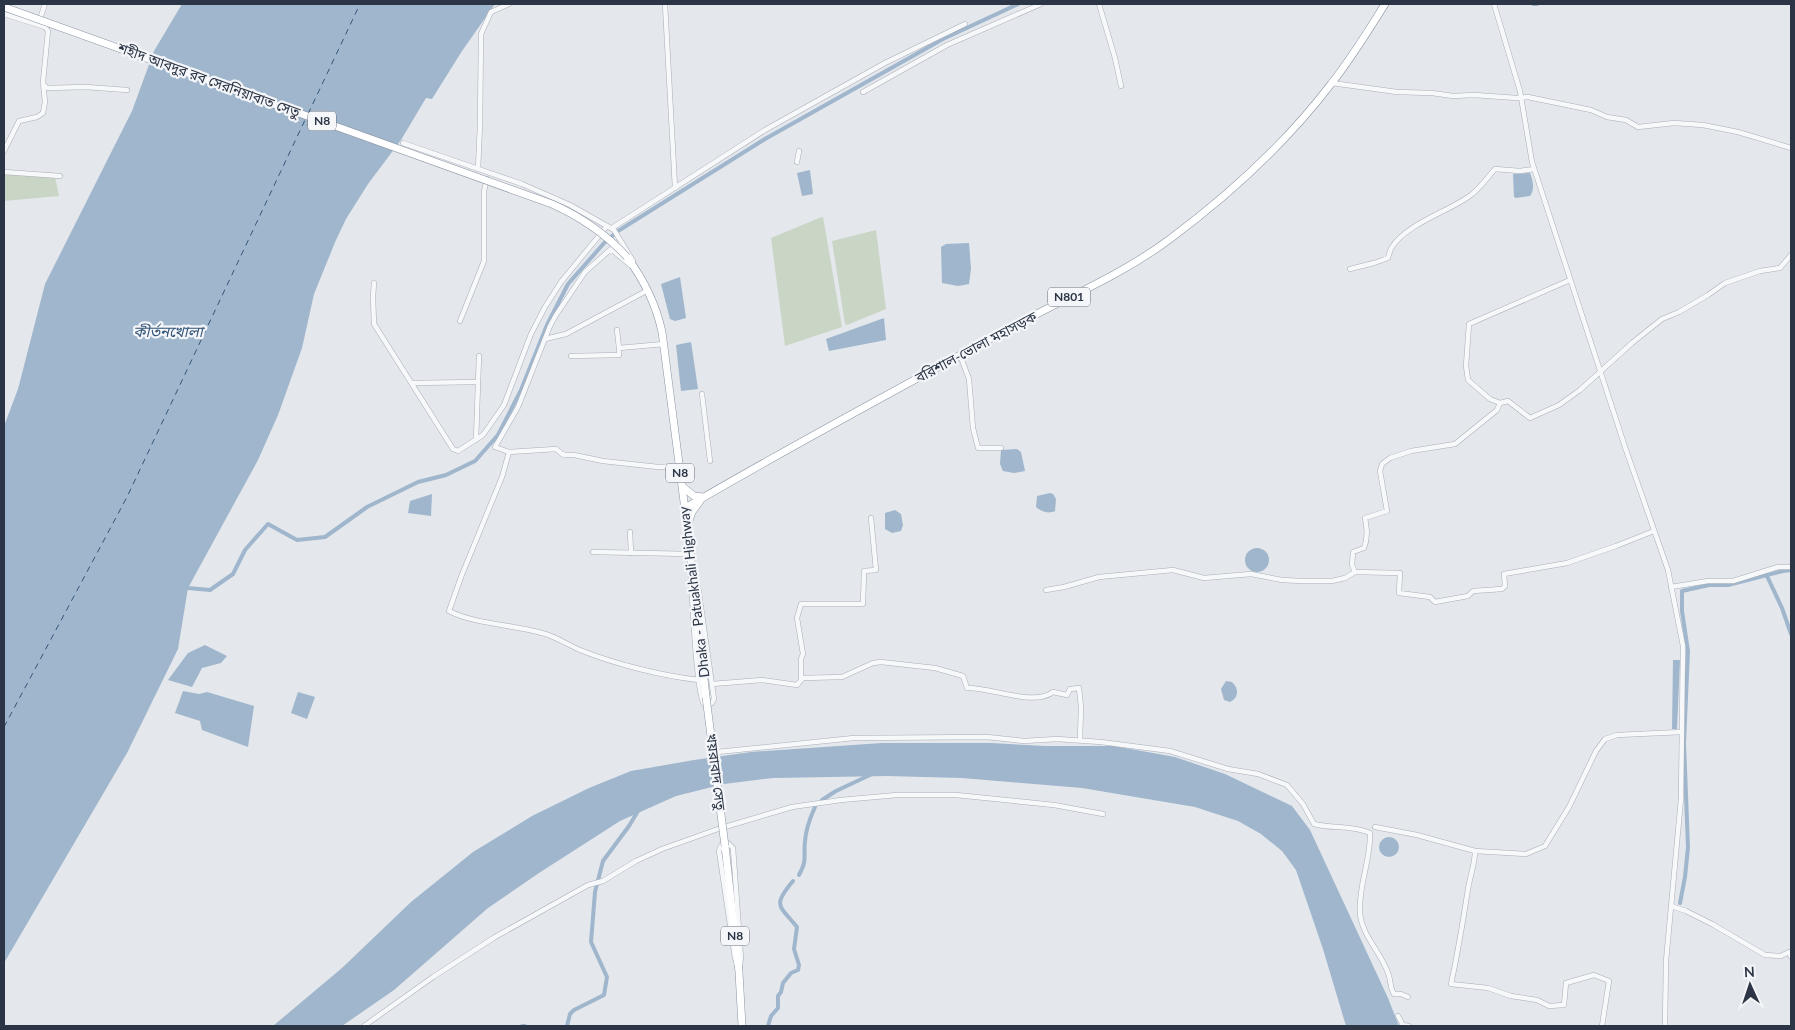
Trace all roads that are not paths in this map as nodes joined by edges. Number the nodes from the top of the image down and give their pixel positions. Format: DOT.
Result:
graph roads {
  1 [pos="45,4"];
  2 [pos="509,4"];
  3 [pos="665,4"];
  4 [pos="1041,4"];
  5 [pos="1099,4"];
  6 [pos="1385,4"];
  7 [pos="1494,4"];
  8 [pos="4,6"];
  9 [pos="4,14"];
  10 [pos="965,24"];
  11 [pos="38,25"];
  12 [pos="1332,83"];
  13 [pos="45,86"];
  14 [pos="1121,86"];
  15 [pos="128,90"];
  16 [pos="863,92"];
  17 [pos="1521,98"];
  18 [pos="403,143"];
  19 [pos="1791,148"];
  20 [pos="4,151"];
  21 [pos="799,151"];
  22 [pos="798,162"];
  23 [pos="478,169"];
  24 [pos="1534,169"];
  25 [pos="4,172"];
  26 [pos="489,173"];
  27 [pos="60,176"];
  28 [pos="675,188"];
  29 [pos="611,228"];
  30 [pos="1791,255"];
  31 [pos="627,257"];
  32 [pos="1350,269"];
  33 [pos="637,270"];
  34 [pos="1570,280"];
  35 [pos="374,283"];
  36 [pos="648,290"];
  37 [pos="460,321"];
  38 [pos="617,330"];
  39 [pos="545,339"];
  40 [pos="664,344"];
  41 [pos="619,348"];
  42 [pos="960,355"];
  43 [pos="479,356"];
  44 [pos="572,356"];
  45 [pos="1600,371"];
  46 [pos="478,382"];
  47 [pos="412,383"];
  48 [pos="702,394"];
  49 [pos="1500,403"];
  50 [pos="476,440"];
  51 [pos="1001,448"];
  52 [pos="509,452"];
  53 [pos="710,461"];
  54 [pos="680,466"];
  55 [pos="682,486"];
  56 [pos="704,497"];
  57 [pos="685,508"];
  58 [pos="871,518"];
  59 [pos="687,525"];
  60 [pos="1654,531"];
  61 [pos="630,532"];
  62 [pos="593,552"];
  63 [pos="631,553"];
  64 [pos="691,558"];
  65 [pos="1791,566"];
  66 [pos="1356,572"];
  67 [pos="1672,588"];
  68 [pos="1046,590"];
  69 [pos="801,679"];
  70 [pos="699,680"];
  71 [pos="712,684"];
  72 [pos="706,697"];
  73 [pos="1682,732"];
  74 [pos="1080,740"];
  75 [pos="717,752"];
  76 [pos="1103,814"];
  77 [pos="1375,827"];
  78 [pos="1475,851"];
  79 [pos="1671,906"];
  80 [pos="1791,957"];
  81 [pos="739,972"];
  82 [pos="1408,997"];
  83 [pos="1398,1016"];
  84 [pos="364,1026"];
  85 [pos="742,1026"];
  86 [pos="1409,1026"];
  87 [pos="1602,1026"];
  88 [pos="1665,1026"];
  1 -- 11 [label="street"];
  2 -- 23 [label="street"];
  3 -- 28 [label="street"];
  4 -- 16 [label="street"];
  5 -- 14 [label="street"];
  6 -- 12 [label="highway, বরিশাল-ভোলা মহাসড়ক / N801"];
  7 -- 17 [label="street"];
  8 -- 31 [label="highway, শহীদ আবদুর রব সেরনিয়াবাত সেতু / N8, bridge"];
  9 -- 11 [label="street"];
  10 -- 28 [label="street"];
  11 -- 13 [label="street"];
  12 -- 17 [label="street"];
  12 -- 42 [label="highway, বরিশাল-ভোলা মহাসড়ক / N801"];
  13 -- 15 [label="street"];
  13 -- 20 [label="street"];
  17 -- 19 [label="street"];
  17 -- 24 [label="street"];
  18 -- 23 [label="street"];
  21 -- 22 [label="street"];
  23 -- 26 [label="street"];
  24 -- 32 [label="street"];
  24 -- 34 [label="street"];
  25 -- 27 [label="street"];
  26 -- 29 [label="street"];
  26 -- 37 [label="street"];
  28 -- 29 [label="street"];
  29 -- 33 [label="street"];
  29 -- 50 [label="street"];
  30 -- 45 [label="street"];
  31 -- 33 [label="highway, Dhaka - Patuakhali Highway / N8"];
  33 -- 36 [label="highway, Dhaka - Patuakhali Highway / N8"];
  33 -- 39 [label="street"];
  34 -- 45 [label="street"];
  34 -- 49 [label="street"];
  35 -- 47 [label="street"];
  36 -- 39 [label="street"];
  36 -- 40 [label="highway, Dhaka - Patuakhali Highway / N8"];
  38 -- 41 [label="street"];
  39 -- 52 [label="street"];
  40 -- 41 [label="street"];
  40 -- 54 [label="highway, Dhaka - Patuakhali Highway / N8"];
  41 -- 44 [label="street"];
  42 -- 51 [label="street"];
  42 -- 56 [label="highway, বরিশাল-ভোলা মহাসড়ক / N801"];
  43 -- 46 [label="street"];
  45 -- 49 [label="street"];
  45 -- 60 [label="street"];
  46 -- 47 [label="street"];
  46 -- 50 [label="street"];
  47 -- 50 [label="street"];
  48 -- 53 [label="street"];
  49 -- 66 [label="street"];
  52 -- 54 [label="street"];
  52 -- 70 [label="street"];
  54 -- 55 [label="highway, Dhaka - Patuakhali Highway / N8"];
  55 -- 56 [label="highway"];
  55 -- 57 [label="highway, Dhaka - Patuakhali Highway / N8"];
  56 -- 57 [label="highway, বরিশাল-ভোলা মহাসড়ক / N801"];
  56 -- 59 [label="highway"];
  57 -- 59 [label="highway, Dhaka - Patuakhali Highway / N8"];
  58 -- 69 [label="street"];
  59 -- 64 [label="highway, Dhaka - Patuakhali Highway / N8"];
  60 -- 66 [label="street"];
  60 -- 67 [label="street"];
  61 -- 63 [label="street"];
  62 -- 63 [label="street"];
  63 -- 64 [label="street"];
  64 -- 70 [label="street"];
  64 -- 71 [label="street"];
  64 -- 72 [label="highway, Dhaka - Patuakhali Highway / N8"];
  65 -- 67 [label="street"];
  66 -- 68 [label="street"];
  67 -- 73 [label="street"];
  69 -- 71 [label="street"];
  69 -- 74 [label="street"];
  70 -- 71 [label="street"];
  72 -- 81 [label="highway, খয়রাবাদ সেতু / N8, bridge"];
  73 -- 78 [label="street"];
  73 -- 79 [label="street"];
  74 -- 75 [label="street"];
  74 -- 82 [label="street"];
  76 -- 84 [label="street"];
  77 -- 78 [label="street"];
  78 -- 87 [label="street"];
  79 -- 80 [label="street"];
  79 -- 88 [label="street"];
  81 -- 81 [label="street"];
  81 -- 85 [label="highway, N8"];
  83 -- 86 [label="street"];
}
